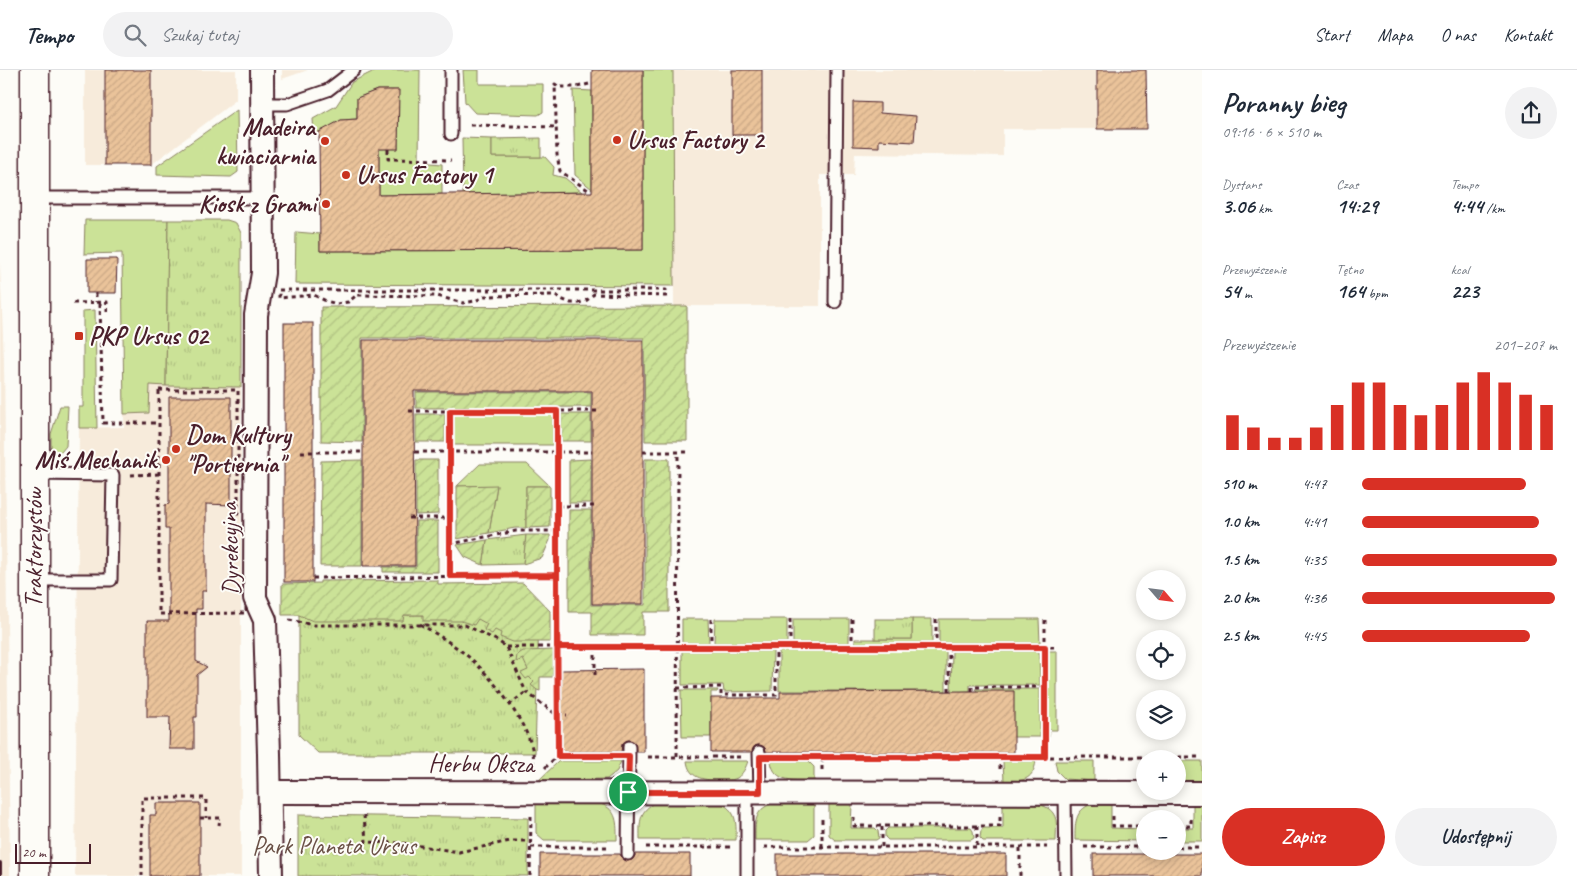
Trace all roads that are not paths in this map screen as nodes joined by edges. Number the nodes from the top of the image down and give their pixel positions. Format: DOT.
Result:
graph roads {
  1 [pos="35,70"];
  2 [pos="262,70"];
  3 [pos="354,70"];
  4 [pos="451,70"];
  5 [pos="837,70"];
  6 [pos="262,104"];
  7 [pos="451,129"];
  8 [pos="34,198"];
  9 [pos="262,198"];
  10 [pos="835,302"];
  11 [pos="34,474"];
  12 [pos="34,580"];
  13 [pos="629,752"];
  14 [pos="759,754"];
  15 [pos="270,792"];
  16 [pos="628,792"];
  17 [pos="753,792"];
  18 [pos="1066,793"];
  19 [pos="1202,793"];
  20 [pos="628,850"];
  21 [pos="35,876"];
  22 [pos="270,876"];
  23 [pos="747,876"];
  24 [pos="1066,876"];
  1 -- 8 [label="street, Traktorzystów"];
  2 -- 6 [label="street, Dyrekcyjna"];
  3 -- 6 [label="lane"];
  4 -- 7 [label="lane"];
  5 -- 10 [label="lane"];
  6 -- 9 [label="street, Dyrekcyjna"];
  8 -- 9 [label="lane"];
  8 -- 11 [label="street, Traktorzystów"];
  9 -- 15 [label="street, Dyrekcyjna"];
  11 -- 12 [label="street, Traktorzystów"];
  11 -- 12 [label="lane"];
  12 -- 21 [label="street, Traktorzystów"];
  13 -- 16 [label="lane"];
  14 -- 17 [label="lane"];
  15 -- 16 [label="street, Herbu Oksza"];
  15 -- 22 [label="street, Dyrekcyjna"];
  16 -- 17 [label="street, Herbu Oksza"];
  16 -- 20 [label="lane"];
  17 -- 18 [label="street, Herbu Oksza"];
  17 -- 23 [label="lane"];
  18 -- 19 [label="street, Herbu Oksza"];
  18 -- 24 [label="lane"];
}
